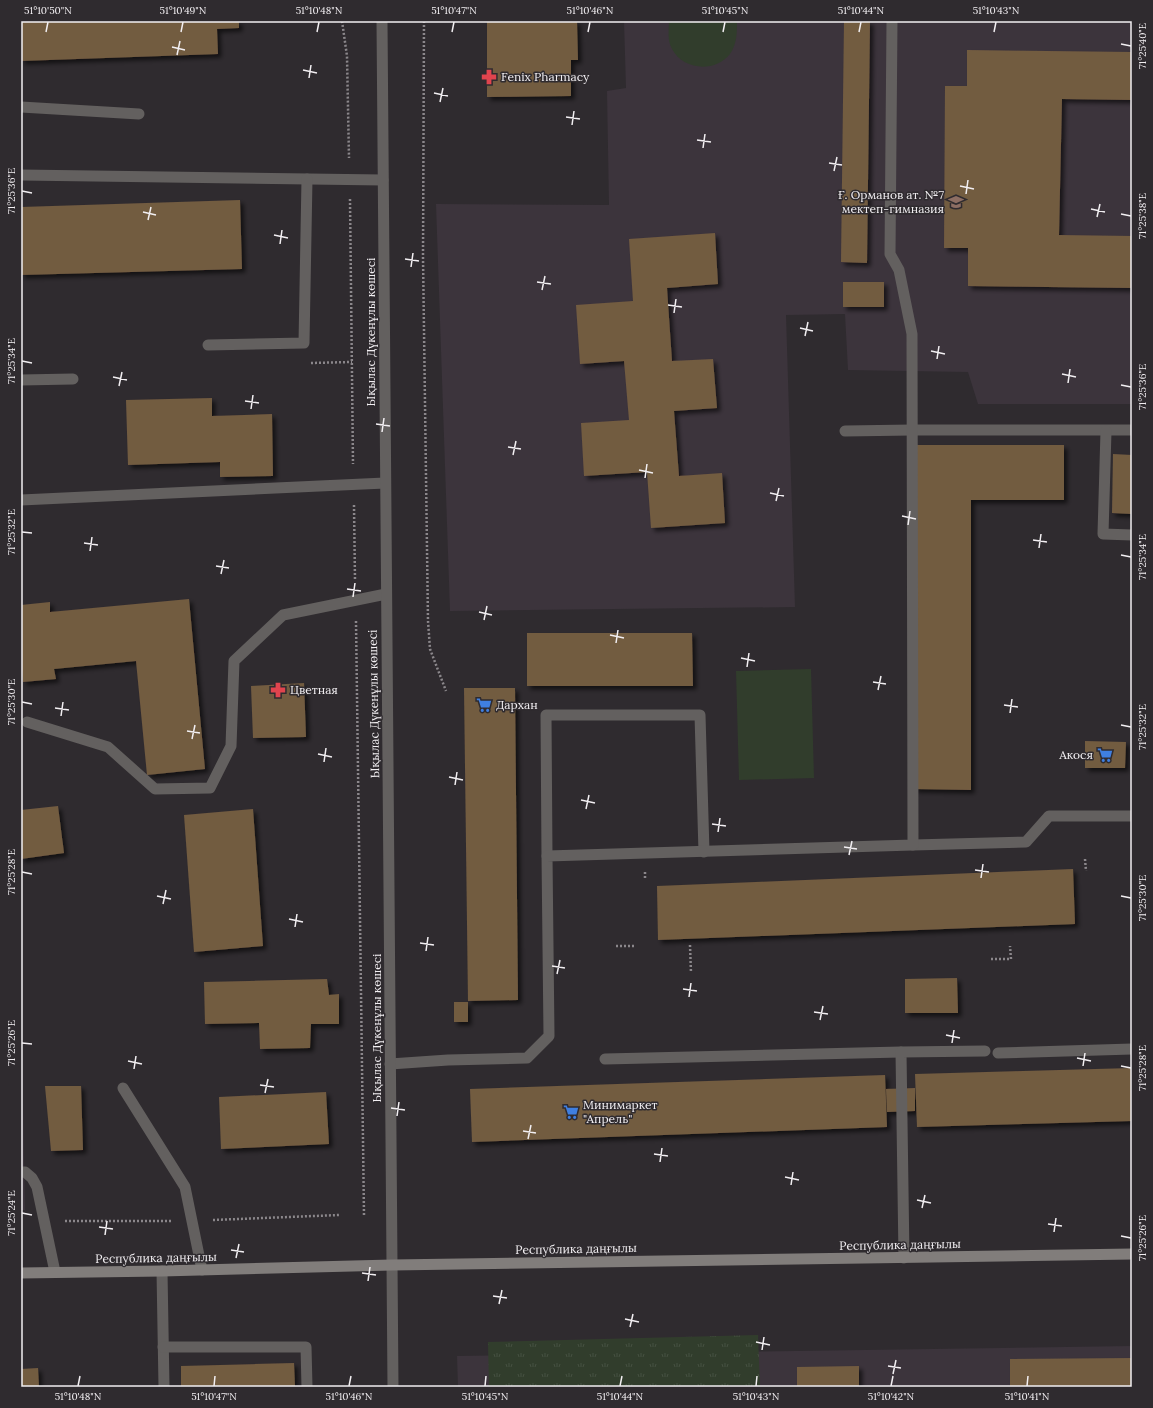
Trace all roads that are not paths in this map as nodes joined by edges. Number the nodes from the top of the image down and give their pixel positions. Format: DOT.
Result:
graph roads {
  1 [pos="382,21"];
  2 [pos="892,21"];
  3 [pos="21,107"];
  4 [pos="139,114"];
  5 [pos="21,175"];
  6 [pos="307,179"];
  7 [pos="382,180"];
  8 [pos="208,345"];
  9 [pos="73,379"];
  10 [pos="21,380"];
  11 [pos="912,430"];
  12 [pos="1132,430"];
  13 [pos="845,431"];
  14 [pos="1106,431"];
  15 [pos="385,483"];
  16 [pos="21,500"];
  17 [pos="1132,535"];
  18 [pos="386,594"];
  19 [pos="27,722"];
  20 [pos="1132,816"];
  21 [pos="912,845"];
  22 [pos="704,852"];
  23 [pos="547,856"];
  24 [pos="1132,1049"];
  25 [pos="985,1051"];
  26 [pos="901,1052"];
  27 [pos="998,1053"];
  28 [pos="604,1059"];
  29 [pos="390,1064"];
  30 [pos="123,1088"];
  31 [pos="21,1172"];
  32 [pos="1132,1254"];
  33 [pos="904,1258"];
  34 [pos="392,1265"];
  35 [pos="202,1270"];
  36 [pos="162,1271"];
  37 [pos="55,1272"];
  38 [pos="21,1273"];
  39 [pos="163,1347"];
  40 [pos="164,1387"];
  41 [pos="307,1387"];
  42 [pos="393,1387"];
  1 -- 7 [label="street, Ықылас Дүкенұлы көшесі"];
  2 -- 11 [label="street"];
  3 -- 4 [label="street"];
  5 -- 6 [label="street"];
  6 -- 7 [label="street"];
  6 -- 8 [label="street"];
  7 -- 15 [label="street, Ықылас Дүкенұлы көшесі"];
  9 -- 10 [label="street"];
  11 -- 13 [label="street"];
  11 -- 14 [label="street"];
  11 -- 21 [label="street"];
  12 -- 14 [label="street"];
  14 -- 17 [label="street"];
  15 -- 16 [label="street"];
  15 -- 18 [label="street, Ықылас Дүкенұлы көшесі"];
  18 -- 19 [label="street"];
  18 -- 29 [label="street, Ықылас Дүкенұлы көшесі"];
  20 -- 21 [label="street"];
  21 -- 22 [label="street"];
  22 -- 23 [label="street"];
  22 -- 23 [label="street"];
  23 -- 29 [label="street"];
  24 -- 27 [label="street"];
  25 -- 26 [label="street"];
  26 -- 28 [label="street"];
  26 -- 33 [label="street"];
  29 -- 34 [label="street, Ықылас Дүкенұлы көшесі"];
  30 -- 35 [label="street"];
  31 -- 37 [label="street"];
  32 -- 33 [label="main road, Республика даңғылы"];
  33 -- 34 [label="main road, Республика даңғылы"];
  34 -- 35 [label="main road, Республика даңғылы"];
  34 -- 42 [label="street, Ықылас Дүкенұлы көшесі"];
  35 -- 36 [label="main road, Республика даңғылы"];
  36 -- 37 [label="main road, Республика даңғылы"];
  36 -- 39 [label="street"];
  37 -- 38 [label="main road, Республика даңғылы"];
  39 -- 40 [label="street"];
  39 -- 41 [label="street"];
}
